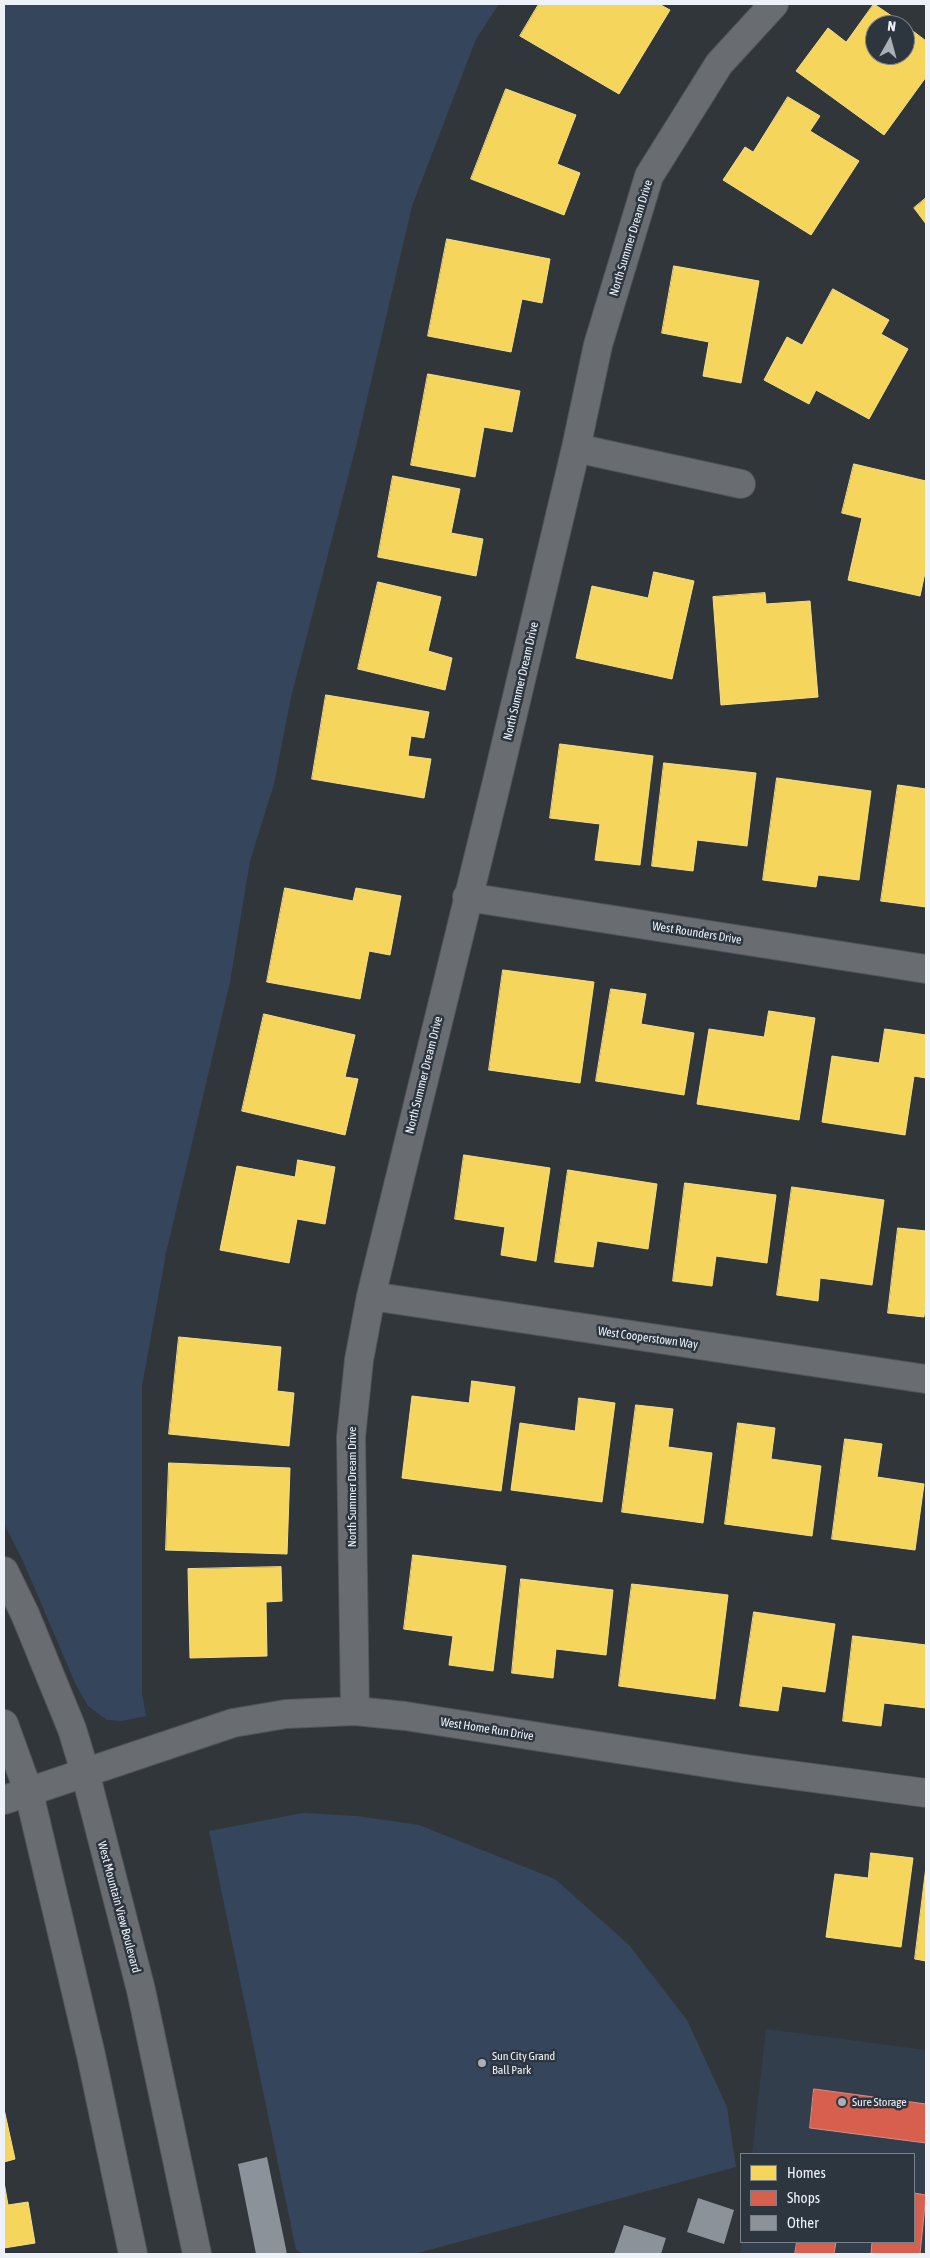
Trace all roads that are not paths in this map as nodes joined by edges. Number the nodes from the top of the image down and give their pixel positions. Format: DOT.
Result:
graph roads {
  1 [pos="774,4"];
  2 [pos="576,448"];
  3 [pos="741,484"];
  4 [pos="467,897"];
  5 [pos="926,969"];
  6 [pos="371,1296"];
  7 [pos="926,1379"];
  8 [pos="4,1572"];
  9 [pos="355,1711"];
  10 [pos="4,1724"];
  11 [pos="85,1772"];
  12 [pos="926,1793"];
  13 [pos="16,1796"];
  14 [pos="133,2254"];
  15 [pos="197,2254"];
  1 -- 2 [label="street, North Summer Dream Drive"];
  2 -- 3 [label="street"];
  2 -- 4 [label="street, North Summer Dream Drive"];
  4 -- 5 [label="street, West Rounders Drive"];
  4 -- 6 [label="street, North Summer Dream Drive"];
  6 -- 7 [label="street, West Cooperstown Way"];
  6 -- 9 [label="street, North Summer Dream Drive"];
  8 -- 11 [label="street, West Mountain View Boulevard"];
  9 -- 11 [label="street, West Home Run Drive"];
  9 -- 12 [label="street, West Home Run Drive"];
  10 -- 13 [label="street"];
  11 -- 13 [label="street, West Home Run Drive"];
  11 -- 15 [label="street, West Mountain View Boulevard"];
  13 -- 14 [label="street"];
}
